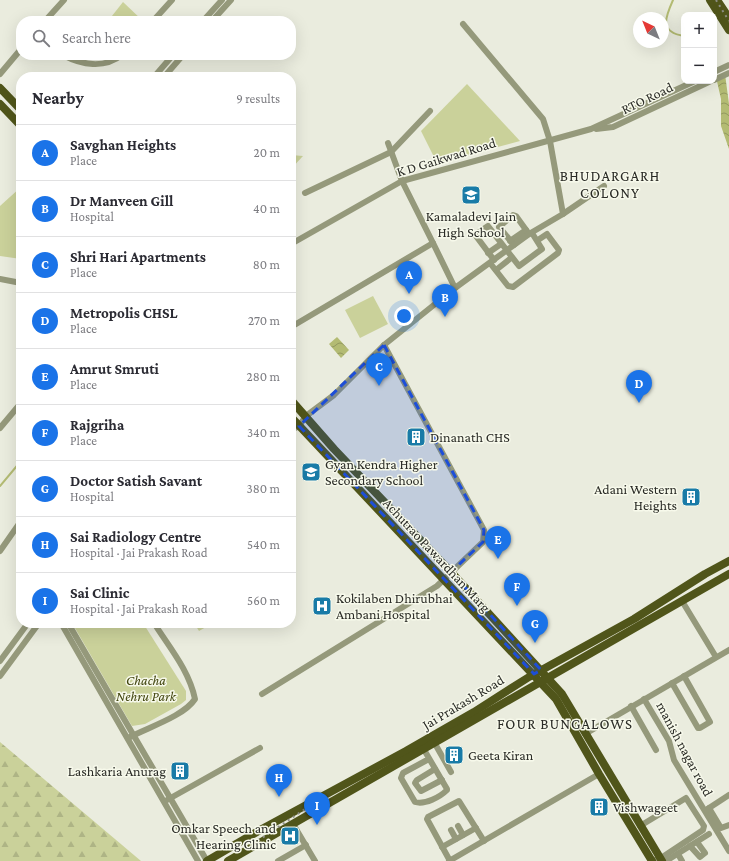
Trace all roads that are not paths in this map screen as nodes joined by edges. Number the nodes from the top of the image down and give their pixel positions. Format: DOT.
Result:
graph roads {
  1 [pos="64,0"];
  2 [pos="172,0"];
  3 [pos="222,0"];
  4 [pos="231,0"];
  5 [pos="710,0"];
  6 [pos="717,0"];
  7 [pos="50,16"];
  8 [pos="158,16"];
  9 [pos="208,16"];
  10 [pos="217,16"];
  11 [pos="729,18"];
  12 [pos="463,24"];
  13 [pos="729,30"];
  14 [pos="16,55"];
  15 [pos="73,60"];
  16 [pos="114,60"];
  17 [pos="169,60"];
  18 [pos="179,60"];
  19 [pos="729,65"];
  20 [pos="717,71"];
  21 [pos="158,72"];
  22 [pos="168,72"];
  23 [pos="729,73"];
  24 [pos="0,74"];
  25 [pos="717,78"];
  26 [pos="688,84"];
  27 [pos="704,84"];
  28 [pos="0,88"];
  29 [pos="0,104"];
  30 [pos="16,105"];
  31 [pos="430,111"];
  32 [pos="16,121"];
  33 [pos="590,129"];
  34 [pos="550,141"];
  35 [pos="388,143"];
  36 [pos="391,152"];
  37 [pos="402,181"];
  38 [pos="604,186"];
  39 [pos="305,193"];
  40 [pos="563,214"];
  41 [pos="529,232"];
  42 [pos="538,240"];
  43 [pos="296,241"];
  44 [pos="433,243"];
  45 [pos="512,243"];
  46 [pos="501,244"];
  47 [pos="506,251"];
  48 [pos="488,253"];
  49 [pos="511,258"];
  50 [pos="529,258"];
  51 [pos="492,261"];
  52 [pos="537,268"];
  53 [pos="496,270"];
  54 [pos="0,279"];
  55 [pos="16,281"];
  56 [pos="455,288"];
  57 [pos="296,325"];
  58 [pos="384,345"];
  59 [pos="16,404"];
  60 [pos="296,405"];
  61 [pos="16,409"];
  62 [pos="306,416"];
  63 [pos="296,420"];
  64 [pos="0,422"];
  65 [pos="296,423"];
  66 [pos="0,428"];
  67 [pos="16,528"];
  68 [pos="0,551"];
  69 [pos="729,561"];
  70 [pos="451,572"];
  71 [pos="729,574"];
  72 [pos="444,581"];
  73 [pos="682,601"];
  74 [pos="24,628"];
  75 [pos="35,628"];
  76 [pos="64,628"];
  77 [pos="71,628"];
  78 [pos="157,628"];
  79 [pos="729,650"];
  80 [pos="716,657"];
  81 [pos="0,661"];
  82 [pos="538,672"];
  83 [pos="0,676"];
  84 [pos="685,678"];
  85 [pos="544,679"];
  86 [pos="673,685"];
  87 [pos="262,694"];
  88 [pos="644,699"];
  89 [pos="631,706"];
  90 [pos="585,734"];
  91 [pos="134,735"];
  92 [pos="128,738"];
  93 [pos="434,742"];
  94 [pos="260,748"];
  95 [pos="423,748"];
  96 [pos="656,750"];
  97 [pos="429,759"];
  98 [pos="435,769"];
  99 [pos="451,772"];
  100 [pos="599,774"];
  101 [pos="442,780"];
  102 [pos="729,795"];
  103 [pos="171,798"];
  104 [pos="163,802"];
  105 [pos="299,808"];
  106 [pos="707,809"];
  107 [pos="304,817"];
  108 [pos="292,824"];
  109 [pos="729,825"];
  110 [pos="458,826"];
  111 [pos="640,826"];
  112 [pos="476,828"];
  113 [pos="729,829"];
  114 [pos="451,830"];
  115 [pos="709,834"];
  116 [pos="463,835"];
  117 [pos="719,835"];
  118 [pos="456,839"];
  119 [pos="484,841"];
  120 [pos="697,842"];
  121 [pos="306,846"];
  122 [pos="690,846"];
  123 [pos="442,847"];
  124 [pos="201,850"];
  125 [pos="729,852"];
  126 [pos="194,854"];
  127 [pos="678,854"];
  128 [pos="239,858"];
  129 [pos="659,860"];
  130 [pos="198,861"];
  131 [pos="207,861"];
  132 [pos="228,861"];
  133 [pos="278,861"];
  134 [pos="315,861"];
  135 [pos="449,861"];
  136 [pos="682,861"];
  1 -- 7 [label="street"];
  2 -- 8 [label="street"];
  3 -- 9 [label="street"];
  4 -- 10 [label="street"];
  5 -- 13 [label="main road"];
  6 -- 11 [label="main road"];
  12 -- 34 [label="street"];
  14 -- 24 [label="street"];
  15 -- 16 [label="street"];
  17 -- 21 [label="street"];
  18 -- 22 [label="street"];
  19 -- 20 [label="street"];
  23 -- 25 [label="street, RTO Road"];
  26 -- 33 [label="street, RTO Road"];
  27 -- 33 [label="street, RTO Road"];
  28 -- 30 [label="main road"];
  29 -- 32 [label="main road"];
  31 -- 36 [label="street"];
  33 -- 34 [label="street, RTO Road"];
  34 -- 37 [label="street, K D Gaikwad Road"];
  34 -- 40 [label="street"];
  35 -- 36 [label="street"];
  36 -- 37 [label="street"];
  36 -- 39 [label="street"];
  37 -- 43 [label="street, K D Gaikwad Road"];
  37 -- 44 [label="street"];
  38 -- 40 [label="street"];
  40 -- 41 [label="street"];
  41 -- 42 [label="street"];
  41 -- 45 [label="street"];
  41 -- 45 [label="street"];
  42 -- 50 [label="street"];
  42 -- 52 [label="street"];
  44 -- 56 [label="street"];
  44 -- 57 [label="street"];
  45 -- 47 [label="street"];
  46 -- 47 [label="street"];
  46 -- 48 [label="street"];
  46 -- 48 [label="street"];
  47 -- 49 [label="street"];
  47 -- 51 [label="street"];
  48 -- 51 [label="street"];
  49 -- 50 [label="street"];
  49 -- 53 [label="street"];
  50 -- 52 [label="street"];
  51 -- 53 [label="street"];
  51 -- 56 [label="street"];
  52 -- 53 [label="street"];
  54 -- 55 [label="street"];
  56 -- 58 [label="street"];
  58 -- 62 [label="street"];
  58 -- 70 [label="street"];
  59 -- 64 [label="street"];
  60 -- 62 [label="main road, Achutrao Pawardhan Marg"];
  61 -- 66 [label="street"];
  62 -- 63 [label="street"];
  62 -- 70 [label="main road, Achutrao Pawardhan Marg"];
  65 -- 72 [label="main road, Achutrao Pawardhan Marg"];
  67 -- 68 [label="street"];
  69 -- 82 [label="main road, Jai Prakash Road"];
  70 -- 72 [label="street"];
  70 -- 82 [label="main road, Achutrao Pawardhan Marg"];
  71 -- 73 [label="main road, Jai Prakash Road"];
  72 -- 82 [label="main road, Achutrao Pawardhan Marg"];
  72 -- 87 [label="street"];
  73 -- 80 [label="street"];
  73 -- 85 [label="main road, Jai Prakash Road"];
  74 -- 81 [label="street"];
  75 -- 83 [label="street"];
  76 -- 92 [label="street"];
  77 -- 91 [label="street"];
  78 -- 91 [label="street"];
  79 -- 80 [label="street, manish nagar road"];
  80 -- 84 [label="street, manish nagar road"];
  82 -- 85 [label="main road"];
  82 -- 105 [label="main road, Jai Prakash Road"];
  84 -- 86 [label="street, manish nagar road"];
  84 -- 86 [label="street"];
  85 -- 90 [label="main road"];
  85 -- 93 [label="main road, Jai Prakash Road"];
  85 -- 100 [label="main road"];
  86 -- 88 [label="street, manish nagar road"];
  88 -- 89 [label="street, manish nagar road"];
  88 -- 106 [label="street, manish nagar road"];
  89 -- 90 [label="street, manish nagar road"];
  89 -- 96 [label="street"];
  90 -- 111 [label="main road"];
  91 -- 92 [label="street"];
  91 -- 103 [label="street"];
  92 -- 104 [label="street"];
  93 -- 95 [label="main road, Jai Prakash Road"];
  93 -- 99 [label="street"];
  94 -- 103 [label="street"];
  95 -- 97 [label="street"];
  95 -- 107 [label="main road, Jai Prakash Road"];
  97 -- 98 [label="street"];
  97 -- 101 [label="street"];
  98 -- 101 [label="street"];
  98 -- 101 [label="street"];
  100 -- 119 [label="street"];
  100 -- 129 [label="main road"];
  102 -- 106 [label="street"];
  103 -- 104 [label="street"];
  103 -- 124 [label="street"];
  104 -- 126 [label="street"];
  105 -- 107 [label="main road"];
  105 -- 131 [label="main road, Jai Prakash Road"];
  106 -- 109 [label="street"];
  106 -- 117 [label="street, manish nagar road"];
  107 -- 108 [label="main road, Jai Prakash Road"];
  108 -- 121 [label="street"];
  108 -- 128 [label="main road, Jai Prakash Road"];
  110 -- 116 [label="street"];
  111 -- 129 [label="main road"];
  111 -- 129 [label="street"];
  112 -- 116 [label="street"];
  112 -- 119 [label="street"];
  112 -- 123 [label="street"];
  113 -- 117 [label="street"];
  114 -- 118 [label="street"];
  115 -- 120 [label="street"];
  116 -- 118 [label="street"];
  117 -- 125 [label="street, manish nagar road"];
  118 -- 123 [label="street"];
  119 -- 135 [label="street"];
  120 -- 122 [label="street"];
  120 -- 122 [label="street"];
  121 -- 133 [label="street"];
  121 -- 134 [label="street"];
  122 -- 127 [label="street"];
  123 -- 135 [label="street"];
  124 -- 126 [label="street"];
  124 -- 131 [label="street"];
  126 -- 130 [label="street"];
  127 -- 129 [label="street"];
  127 -- 136 [label="street"];
  128 -- 132 [label="main road, Jai Prakash Road"];
}
